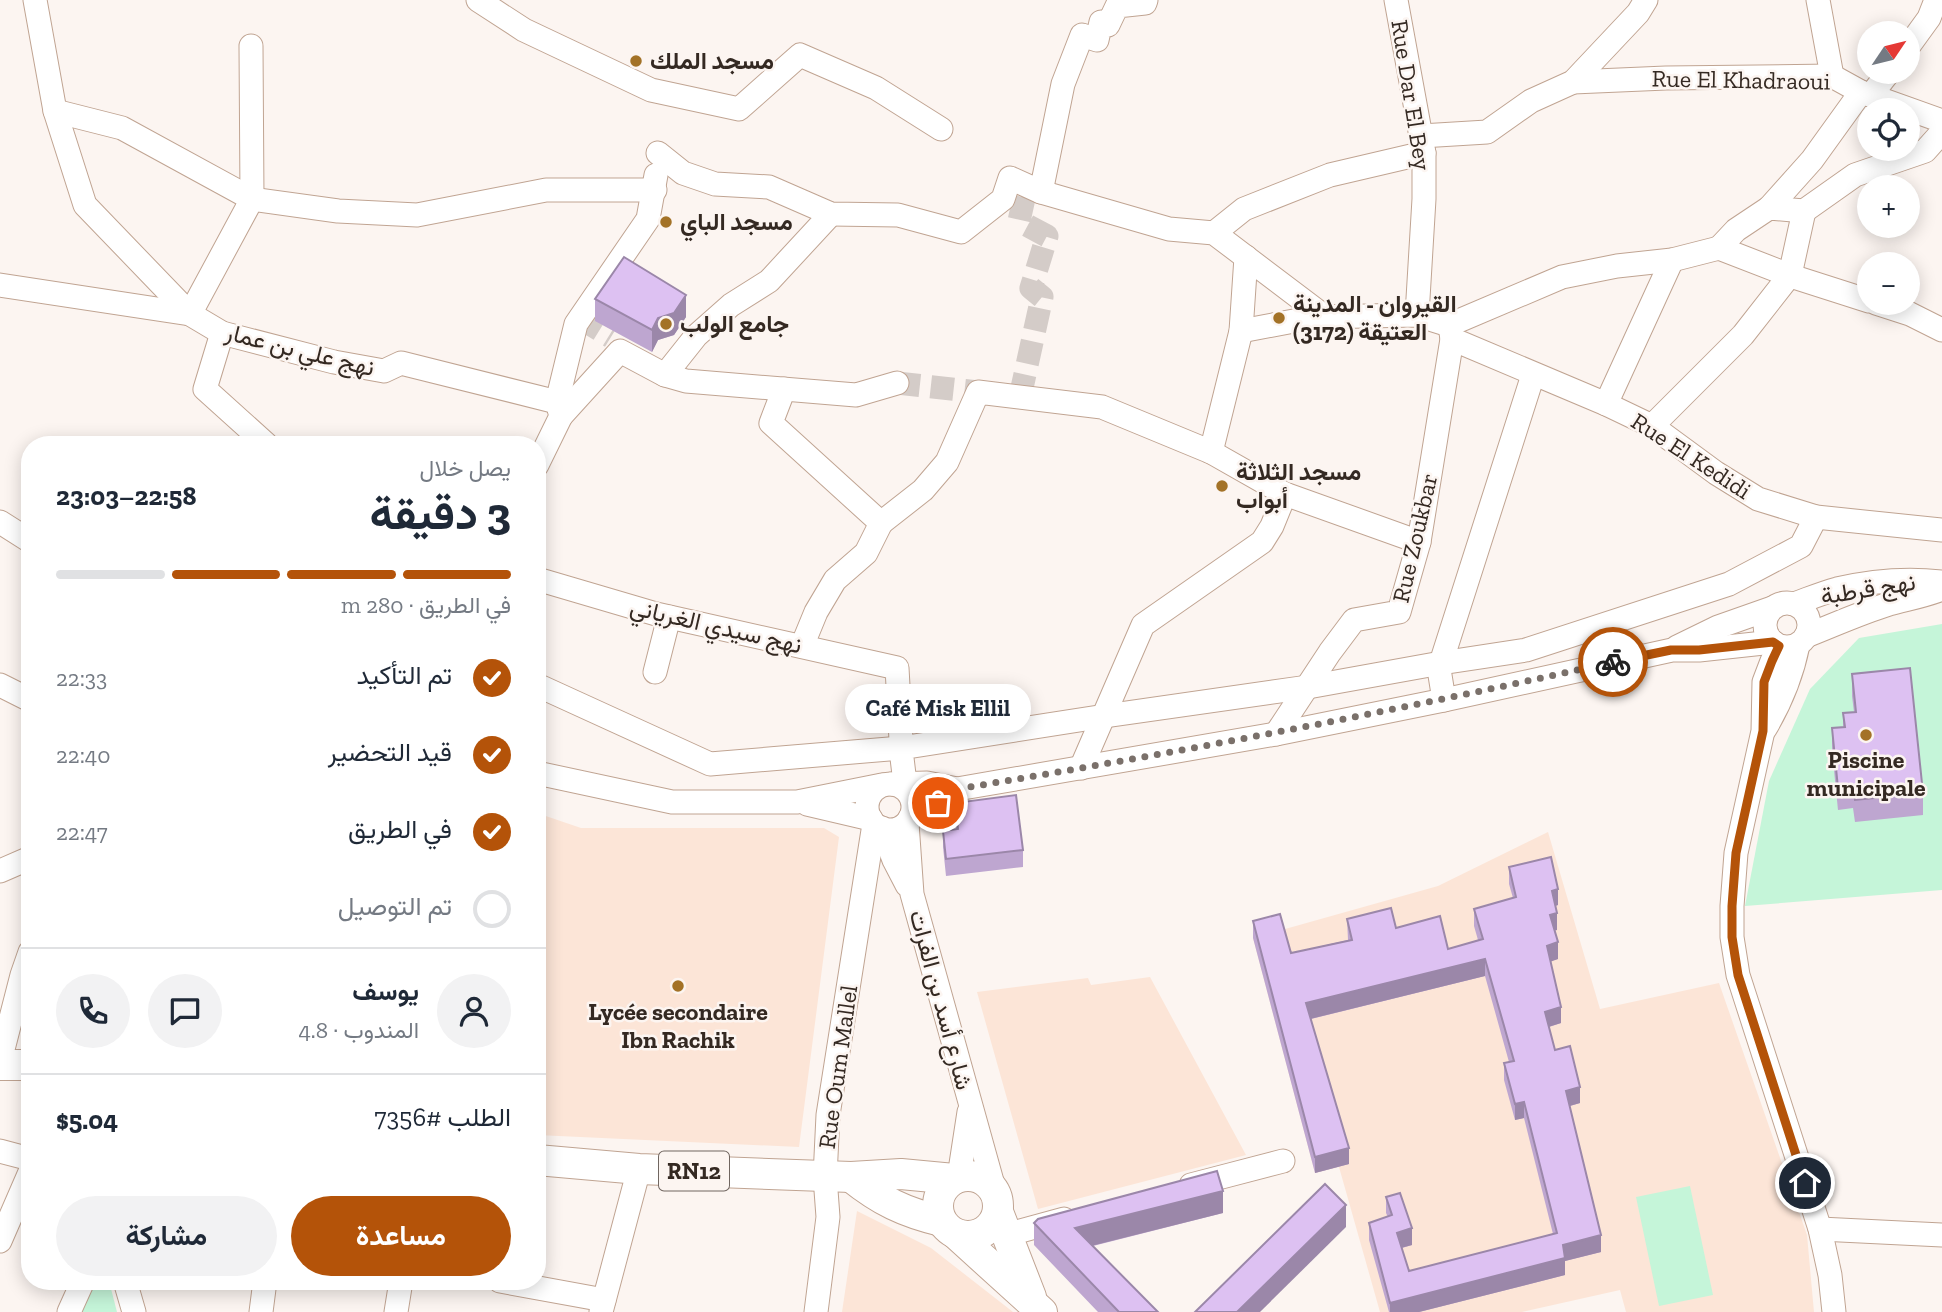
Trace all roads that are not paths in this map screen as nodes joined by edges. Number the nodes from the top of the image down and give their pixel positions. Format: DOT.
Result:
graph roads {
  1 [pos="35,0"];
  2 [pos="478,0"];
  3 [pos="1146,0"];
  4 [pos="1396,0"];
  5 [pos="1646,0"];
  6 [pos="1818,0"];
  7 [pos="1936,0"];
  8 [pos="1920,30"];
  9 [pos="251,46"];
  10 [pos="1832,76"];
  11 [pos="1573,82"];
  12 [pos="1876,84"];
  13 [pos="1866,94"];
  14 [pos="55,111"];
  15 [pos="1942,121"];
  16 [pos="941,129"];
  17 [pos="1942,132"];
  18 [pos="1422,144"];
  19 [pos="655,190"];
  20 [pos="1041,192"];
  21 [pos="252,199"];
  22 [pos="1769,208"];
  23 [pos="1804,211"];
  24 [pos="831,214"];
  25 [pos="1214,233"];
  26 [pos="1719,247"];
  27 [pos="1246,257"];
  28 [pos="1672,260"];
  29 [pos="1790,275"];
  30 [pos="0,285"];
  31 [pos="1857,297"];
  32 [pos="190,314"];
  33 [pos="1418,315"];
  34 [pos="1912,315"];
  35 [pos="1325,317"];
  36 [pos="1942,330"];
  37 [pos="1241,331"];
  38 [pos="1451,332"];
  39 [pos="222,333"];
  40 [pos="1533,374"];
  41 [pos="665,375"];
  42 [pos="897,383"];
  43 [pos="784,389"];
  44 [pos="1606,404"];
  45 [pos="559,409"];
  46 [pos="1652,426"];
  47 [pos="257,436"];
  48 [pos="546,442"];
  49 [pos="1210,452"];
  50 [pos="1284,494"];
  51 [pos="1816,517"];
  52 [pos="0,522"];
  53 [pos="881,523"];
  54 [pos="1942,534"];
  55 [pos="21,535"];
  56 [pos="1419,542"];
  57 [pos="546,582"];
  58 [pos="1942,582"];
  59 [pos="1942,589"];
  60 [pos="1783,606"];
  61 [pos="668,617"];
  62 [pos="1789,642"];
  63 [pos="802,646"];
  64 [pos="1671,650"];
  65 [pos="1441,663"];
  66 [pos="655,672"];
  67 [pos="0,685"];
  68 [pos="1308,687"];
  69 [pos="546,689"];
  70 [pos="21,695"];
  71 [pos="1444,700"];
  72 [pos="1105,716"];
  73 [pos="1276,734"];
  74 [pos="901,748"];
  75 [pos="1081,768"];
  76 [pos="546,775"];
  77 [pos="893,784"];
  78 [pos="957,789"];
  79 [pos="797,802"];
  80 [pos="908,820"];
  81 [pos="876,824"];
  82 [pos="21,862"];
  83 [pos="0,871"];
  84 [pos="912,894"];
  85 [pos="21,979"];
  86 [pos="0,1063"];
  87 [pos="21,1064"];
  88 [pos="970,1105"];
  89 [pos="0,1151"];
  90 [pos="21,1156"];
  91 [pos="546,1161"];
  92 [pos="1283,1161"];
  93 [pos="639,1169"];
  94 [pos="838,1177"];
  95 [pos="957,1178"];
  96 [pos="1164,1192"];
  97 [pos="21,1193"];
  98 [pos="999,1213"];
  99 [pos="1085,1213"];
  100 [pos="949,1228"];
  101 [pos="1820,1229"];
  102 [pos="1942,1235"];
  103 [pos="0,1241"];
  104 [pos="79,1290"];
  105 [pos="128,1290"];
  106 [pos="264,1290"];
  107 [pos="400,1290"];
  108 [pos="537,1290"];
  109 [pos="602,1306"];
  110 [pos="1038,1308"];
  111 [pos="69,1312"];
  112 [pos="134,1312"];
  113 [pos="261,1312"];
  114 [pos="396,1312"];
  115 [pos="816,1312"];
  116 [pos="1834,1312"];
  1 -- 14 [label="street"];
  2 -- 16 [label="street"];
  3 -- 20 [label="street"];
  4 -- 18 [label="street, Rue Dar El Bey"];
  5 -- 11 [label="street"];
  6 -- 10 [label="street"];
  7 -- 8 [label="street"];
  9 -- 21 [label="street"];
  10 -- 11 [label="street, Rue El Khadraoui"];
  10 -- 13 [label="street, Rue El Khadraoui"];
  11 -- 18 [label="street"];
  12 -- 13 [label="street"];
  13 -- 15 [label="street, Rue El Khadraoui"];
  13 -- 22 [label="street"];
  14 -- 21 [label="street"];
  14 -- 32 [label="street"];
  17 -- 23 [label="street"];
  18 -- 25 [label="street"];
  18 -- 33 [label="street, Rue Dar El Bey"];
  19 -- 21 [label="street"];
  19 -- 24 [label="street"];
  19 -- 45 [label="street"];
  20 -- 24 [label="street"];
  20 -- 25 [label="street"];
  21 -- 32 [label="street"];
  22 -- 23 [label="street"];
  22 -- 26 [label="street"];
  23 -- 29 [label="street"];
  24 -- 41 [label="street"];
  25 -- 27 [label="street"];
  26 -- 28 [label="street"];
  26 -- 29 [label="street"];
  27 -- 35 [label="street"];
  27 -- 37 [label="street"];
  28 -- 38 [label="street"];
  28 -- 44 [label="street"];
  29 -- 31 [label="street"];
  29 -- 46 [label="street"];
  30 -- 32 [label="street, نهج علي بن عمار"];
  32 -- 39 [label="street, نهج علي بن عمار"];
  33 -- 35 [label="street, Rue El Kedidi"];
  33 -- 38 [label="street, Rue El Kedidi"];
  34 -- 36 [label="street"];
  35 -- 37 [label="street, Rue El Kedidi"];
  37 -- 49 [label="street"];
  38 -- 40 [label="street, Rue El Kedidi"];
  38 -- 56 [label="street, Rue Zoukbar"];
  39 -- 45 [label="street, نهج علي بن عمار"];
  39 -- 47 [label="street"];
  40 -- 44 [label="street, Rue El Kedidi"];
  40 -- 65 [label="street"];
  41 -- 43 [label="street"];
  41 -- 45 [label="street"];
  42 -- 43 [label="street"];
  43 -- 53 [label="street"];
  44 -- 46 [label="street, Rue El Kedidi"];
  45 -- 48 [label="street"];
  46 -- 51 [label="street, Rue El Kedidi"];
  49 -- 50 [label="street"];
  49 -- 53 [label="street"];
  50 -- 56 [label="street"];
  50 -- 72 [label="street"];
  51 -- 54 [label="street, Rue El Kedidi"];
  51 -- 65 [label="street"];
  52 -- 55 [label="street"];
  53 -- 63 [label="street"];
  56 -- 68 [label="street, Rue Zoukbar"];
  57 -- 61 [label="street, نهج سيدي الغرياني"];
  58 -- 60 [label="street, نهج قرطبة"];
  59 -- 62 [label="street, نهج قرطبة"];
  60 -- 62 [label="street"];
  60 -- 62 [label="street"];
  60 -- 64 [label="street, نهج قرطبة"];
  61 -- 63 [label="street, نهج سيدي الغرياني"];
  61 -- 66 [label="street"];
  62 -- 64 [label="street, نهج قرطبة"];
  62 -- 101 [label="street"];
  63 -- 74 [label="street, نهج سيدي الغرياني"];
  64 -- 71 [label="street, نهج قرطبة"];
  65 -- 68 [label="street"];
  65 -- 71 [label="street"];
  67 -- 70 [label="street"];
  68 -- 72 [label="street"];
  68 -- 73 [label="street, Rue Zoukbar"];
  69 -- 74 [label="street"];
  71 -- 73 [label="street, نهج قرطبة"];
  72 -- 74 [label="street"];
  72 -- 75 [label="street"];
  73 -- 75 [label="street, نهج قرطبة"];
  74 -- 77 [label="street"];
  75 -- 78 [label="street, نهج قرطبة"];
  76 -- 79 [label="street"];
  77 -- 78 [label="street"];
  77 -- 79 [label="street"];
  77 -- 80 [label="street"];
  77 -- 81 [label="street"];
  78 -- 80 [label="street"];
  79 -- 81 [label="street"];
  80 -- 81 [label="street"];
  80 -- 84 [label="street"];
  81 -- 84 [label="street"];
  81 -- 94 [label="street, Rue Oum Mallel"];
  82 -- 83 [label="street"];
  84 -- 88 [label="street, شارع أسد بن الفرات"];
  85 -- 86 [label="street"];
  86 -- 87 [label="main road"];
  88 -- 95 [label="street"];
  88 -- 98 [label="street, شارع أسد بن الفرات"];
  89 -- 90 [label="street"];
  91 -- 93 [label="main road, RN12"];
  92 -- 96 [label="street"];
  93 -- 94 [label="main road, RN12"];
  93 -- 109 [label="street"];
  94 -- 95 [label="main road"];
  94 -- 100 [label="main road"];
  94 -- 115 [label="street, Rue Oum Mallel"];
  95 -- 98 [label="main road"];
  95 -- 100 [label="main road"];
  97 -- 103 [label="street"];
  98 -- 99 [label="street"];
  98 -- 100 [label="main road"];
  98 -- 110 [label="main road"];
  100 -- 110 [label="main road"];
  101 -- 102 [label="street"];
  101 -- 116 [label="street"];
  104 -- 111 [label="street"];
  105 -- 112 [label="street"];
  106 -- 113 [label="street"];
  107 -- 114 [label="street"];
  108 -- 109 [label="street"];
}
